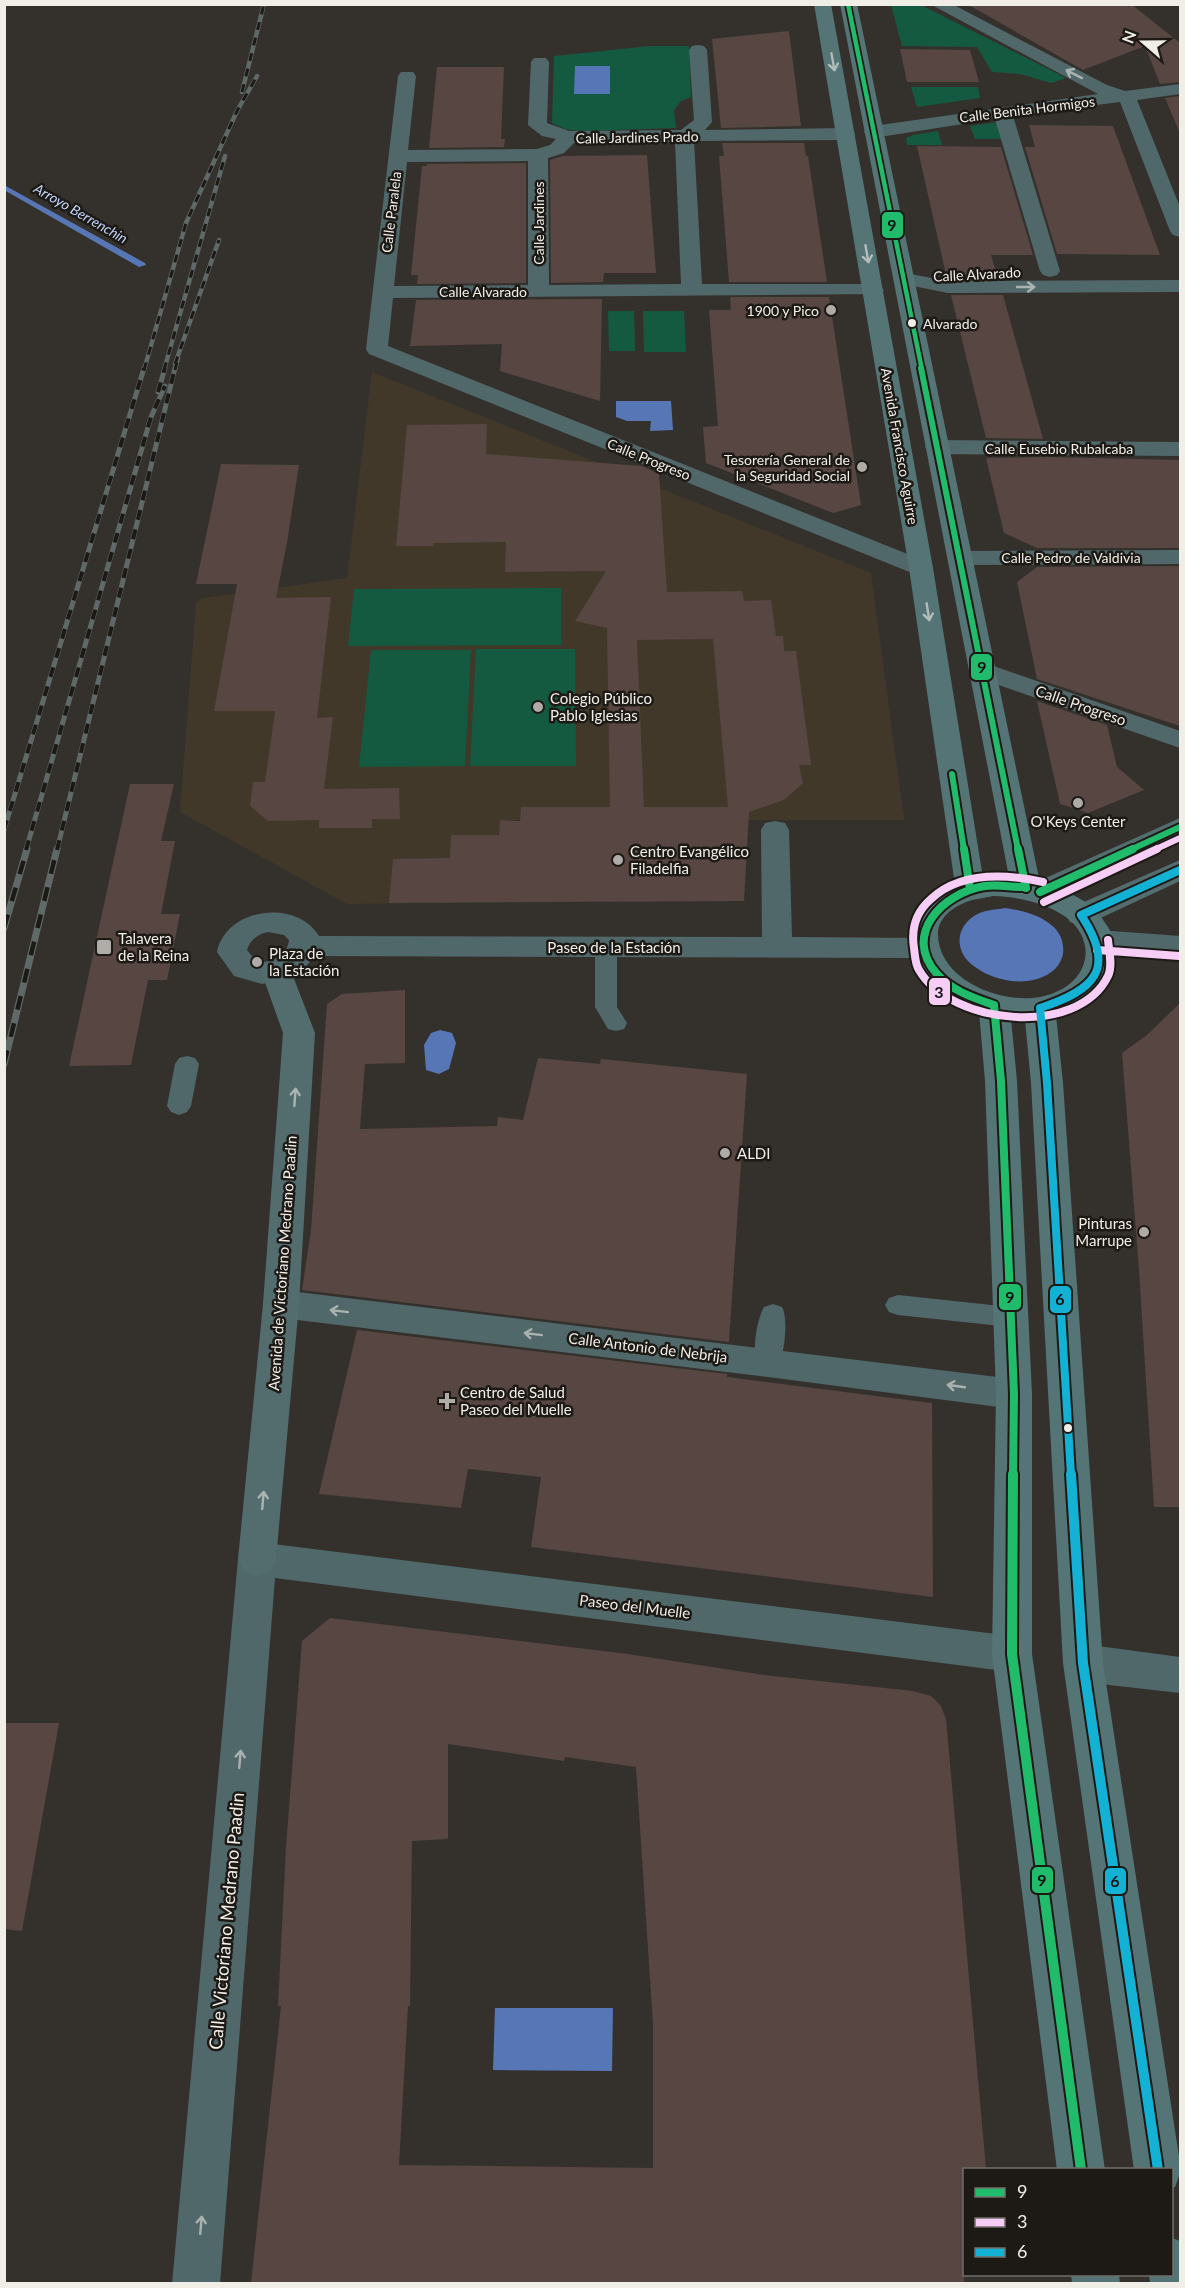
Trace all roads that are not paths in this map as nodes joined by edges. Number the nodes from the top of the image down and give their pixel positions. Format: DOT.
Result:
graph roads {
  1 [pos="822,4"];
  2 [pos="848,4"];
  3 [pos="938,4"];
  4 [pos="698,50"];
  5 [pos="540,62"];
  6 [pos="407,76"];
  7 [pos="1180,89"];
  8 [pos="1127,97"];
  9 [pos="1002,112"];
  10 [pos="873,132"];
  11 [pos="846,134"];
  12 [pos="569,137"];
  13 [pos="684,137"];
  14 [pos="538,155"];
  15 [pos="398,156"];
  16 [pos="1180,231"];
  17 [pos="1050,271"];
  18 [pos="1180,271"];
  19 [pos="905,279"];
  20 [pos="1180,286"];
  21 [pos="873,290"];
  22 [pos="539,291"];
  23 [pos="692,291"];
  24 [pos="382,292"];
  25 [pos="377,349"];
  26 [pos="937,447"];
  27 [pos="1180,449"];
  28 [pos="1180,557"];
  29 [pos="961,558"];
  30 [pos="921,568"];
  31 [pos="982,670"];
  32 [pos="1180,740"];
  33 [pos="1180,827"];
  34 [pos="775,830"];
  35 [pos="1180,870"];
  36 [pos="970,889"];
  37 [pos="1033,890"];
  38 [pos="1081,915"];
  39 [pos="1098,940"];
  40 [pos="305,946"];
  41 [pos="606,946"];
  42 [pos="777,946"];
  43 [pos="1180,946"];
  44 [pos="923,948"];
  45 [pos="276,971"];
  46 [pos="994,1005"];
  47 [pos="1040,1008"];
  48 [pos="616,1023"];
  49 [pos="187,1064"];
  50 [pos="179,1106"];
  51 [pos="281,1304"];
  52 [pos="898,1305"];
  53 [pos="773,1314"];
  54 [pos="1010,1317"];
  55 [pos="768,1362"];
  56 [pos="1014,1394"];
  57 [pos="257,1559"];
  58 [pos="1012,1654"];
  59 [pos="1083,1663"];
  60 [pos="1180,1675"];
  61 [pos="1081,2168"];
  62 [pos="1158,2168"];
  63 [pos="196,2283"];
  1 -- 11 [label="main road, Avenida Francisco Aguirre, one-way"];
  2 -- 10 [label="main road"];
  8 -- 3 [label="street, one-way"];
  4 -- 13 [label="street"];
  5 -- 12 [label="street"];
  6 -- 15 [label="street, Calle Paralela"];
  7 -- 8 [label="street, Calle Benita Hormigos"];
  8 -- 9 [label="street, Calle Benita Hormigos"];
  8 -- 16 [label="street"];
  9 -- 10 [label="street, Calle Benita Hormigos"];
  9 -- 17 [label="street"];
  10 -- 19 [label="main road"];
  11 -- 13 [label="street, Calle Jardines Prado"];
  11 -- 21 [label="main road, Avenida Francisco Aguirre, one-way"];
  12 -- 13 [label="street, Calle Jardines Prado"];
  12 -- 14 [label="street, Calle Jardines Prado"];
  13 -- 23 [label="street"];
  14 -- 15 [label="street, Calle Jardines Prado"];
  14 -- 22 [label="street, Calle Jardines"];
  15 -- 24 [label="street, Calle Paralela"];
  17 -- 18 [label="street, Calle Alvarado"];
  17 -- 19 [label="street, Calle Alvarado"];
  19 -- 20 [label="street, Calle Alvarado, one-way"];
  19 -- 26 [label="main road"];
  21 -- 23 [label="street, Calle Alvarado"];
  21 -- 30 [label="main road, Avenida Francisco Aguirre"];
  22 -- 23 [label="street, Calle Alvarado"];
  22 -- 24 [label="street, Calle Alvarado"];
  24 -- 25 [label="street, Calle Paralela"];
  25 -- 30 [label="street, Calle Progreso"];
  26 -- 27 [label="street, Calle Eusebio Rubalcaba"];
  26 -- 29 [label="main road"];
  28 -- 29 [label="street, Calle Pedro de Valdivia"];
  29 -- 31 [label="main road"];
  30 -- 36 [label="main road, Avenida Francisco Aguirre, one-way"];
  31 -- 32 [label="street, Calle Progreso"];
  31 -- 37 [label="main road"];
  33 -- 37 [label="street"];
  34 -- 42 [label="street"];
  35 -- 38 [label="street"];
  36 -- 37 [label="main road"];
  36 -- 44 [label="main road"];
  37 -- 38 [label="main road"];
  38 -- 39 [label="main road"];
  39 -- 43 [label="street"];
  39 -- 47 [label="main road"];
  40 -- 41 [label="street, Paseo de la Estación"];
  40 -- 45 [label="street"];
  40 -- 45 [label="street"];
  41 -- 42 [label="street, Paseo de la Estación"];
  41 -- 48 [label="lane"];
  42 -- 44 [label="street, Paseo de la Estación"];
  44 -- 46 [label="main road"];
  51 -- 45 [label="street, Avenida de Victoriano Medrano Paadin, one-way"];
  46 -- 47 [label="main road"];
  46 -- 54 [label="main road"];
  47 -- 59 [label="main road"];
  49 -- 50 [label="lane"];
  55 -- 51 [label="street, Calle Antonio de Nebrija, one-way"];
  57 -- 51 [label="street, Avenida de Victoriano Medrano Paadin, one-way"];
  52 -- 54 [label="lane"];
  53 -- 55 [label="lane"];
  54 -- 56 [label="main road"];
  56 -- 55 [label="street, Calle Antonio de Nebrija, one-way"];
  56 -- 58 [label="main road"];
  57 -- 58 [label="street, Paseo del Muelle"];
  63 -- 57 [label="street, Calle Victoriano Medrano Paadin, one-way"];
  58 -- 61 [label="main road"];
  59 -- 60 [label="street"];
  59 -- 62 [label="main road"];
}
